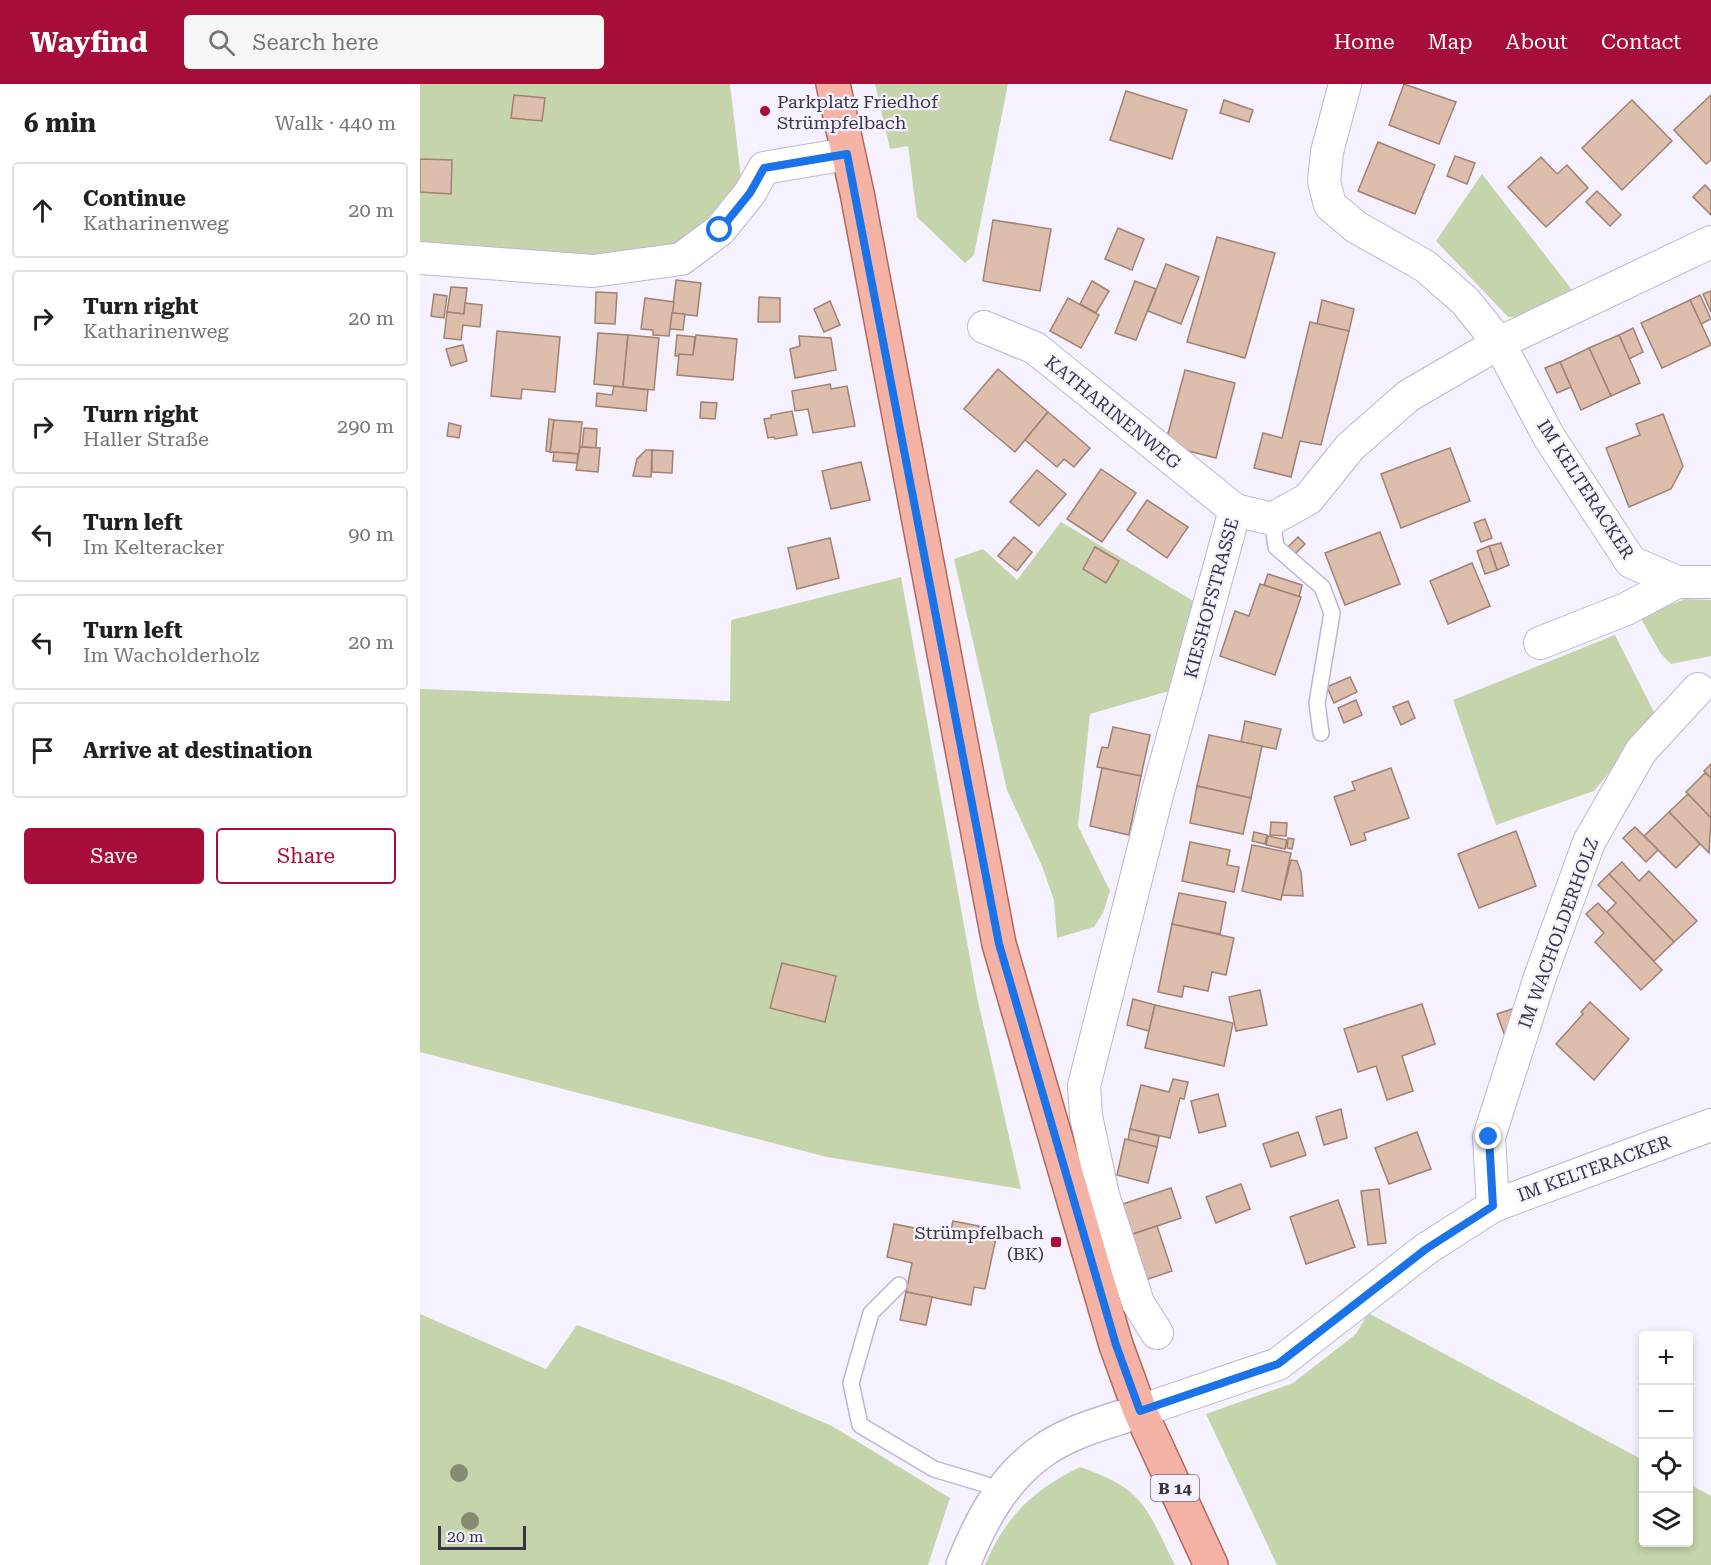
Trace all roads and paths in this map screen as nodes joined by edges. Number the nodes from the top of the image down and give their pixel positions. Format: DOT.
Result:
graph roads {
  1 [pos="833,84"];
  2 [pos="1345,84"];
  3 [pos="847,154"];
  4 [pos="1711,242"];
  5 [pos="420,258"];
  6 [pos="984,327"];
  7 [pos="1499,343"];
  8 [pos="1235,510"];
  9 [pos="1272,519"];
  10 [pos="1677,582"];
  11 [pos="1711,582"];
  12 [pos="1540,644"];
  13 [pos="1698,688"];
  14 [pos="1321,733"];
  15 [pos="1711,1125"];
  16 [pos="1493,1206"];
  17 [pos="899,1285"];
  18 [pos="1157,1333"];
  19 [pos="1140,1411"];
  20 [pos="1000,1492"];
  21 [pos="963,1565"];
  22 [pos="1211,1565"];
  1 -- 3 [label="main road, B 14"];
  2 -- 7 [label="street"];
  3 -- 5 [label="street"];
  3 -- 19 [label="main road, B 14"];
  4 -- 7 [label="street"];
  6 -- 8 [label="street, KATHARINENWEG"];
  7 -- 9 [label="street"];
  7 -- 10 [label="street, IM KELTERACKER"];
  8 -- 9 [label="street, KIESHOFSTRASSE"];
  8 -- 18 [label="street, KIESHOFSTRASSE"];
  9 -- 14 [label="lane"];
  10 -- 11 [label="street, IM KELTERACKER"];
  10 -- 12 [label="street"];
  13 -- 16 [label="street, IM WACHOLDERHOLZ"];
  15 -- 16 [label="street, IM KELTERACKER"];
  16 -- 19 [label="street, IM KELTERACKER"];
  17 -- 20 [label="lane"];
  19 -- 20 [label="street"];
  19 -- 22 [label="main road, B 14"];
  20 -- 21 [label="street"];
}
